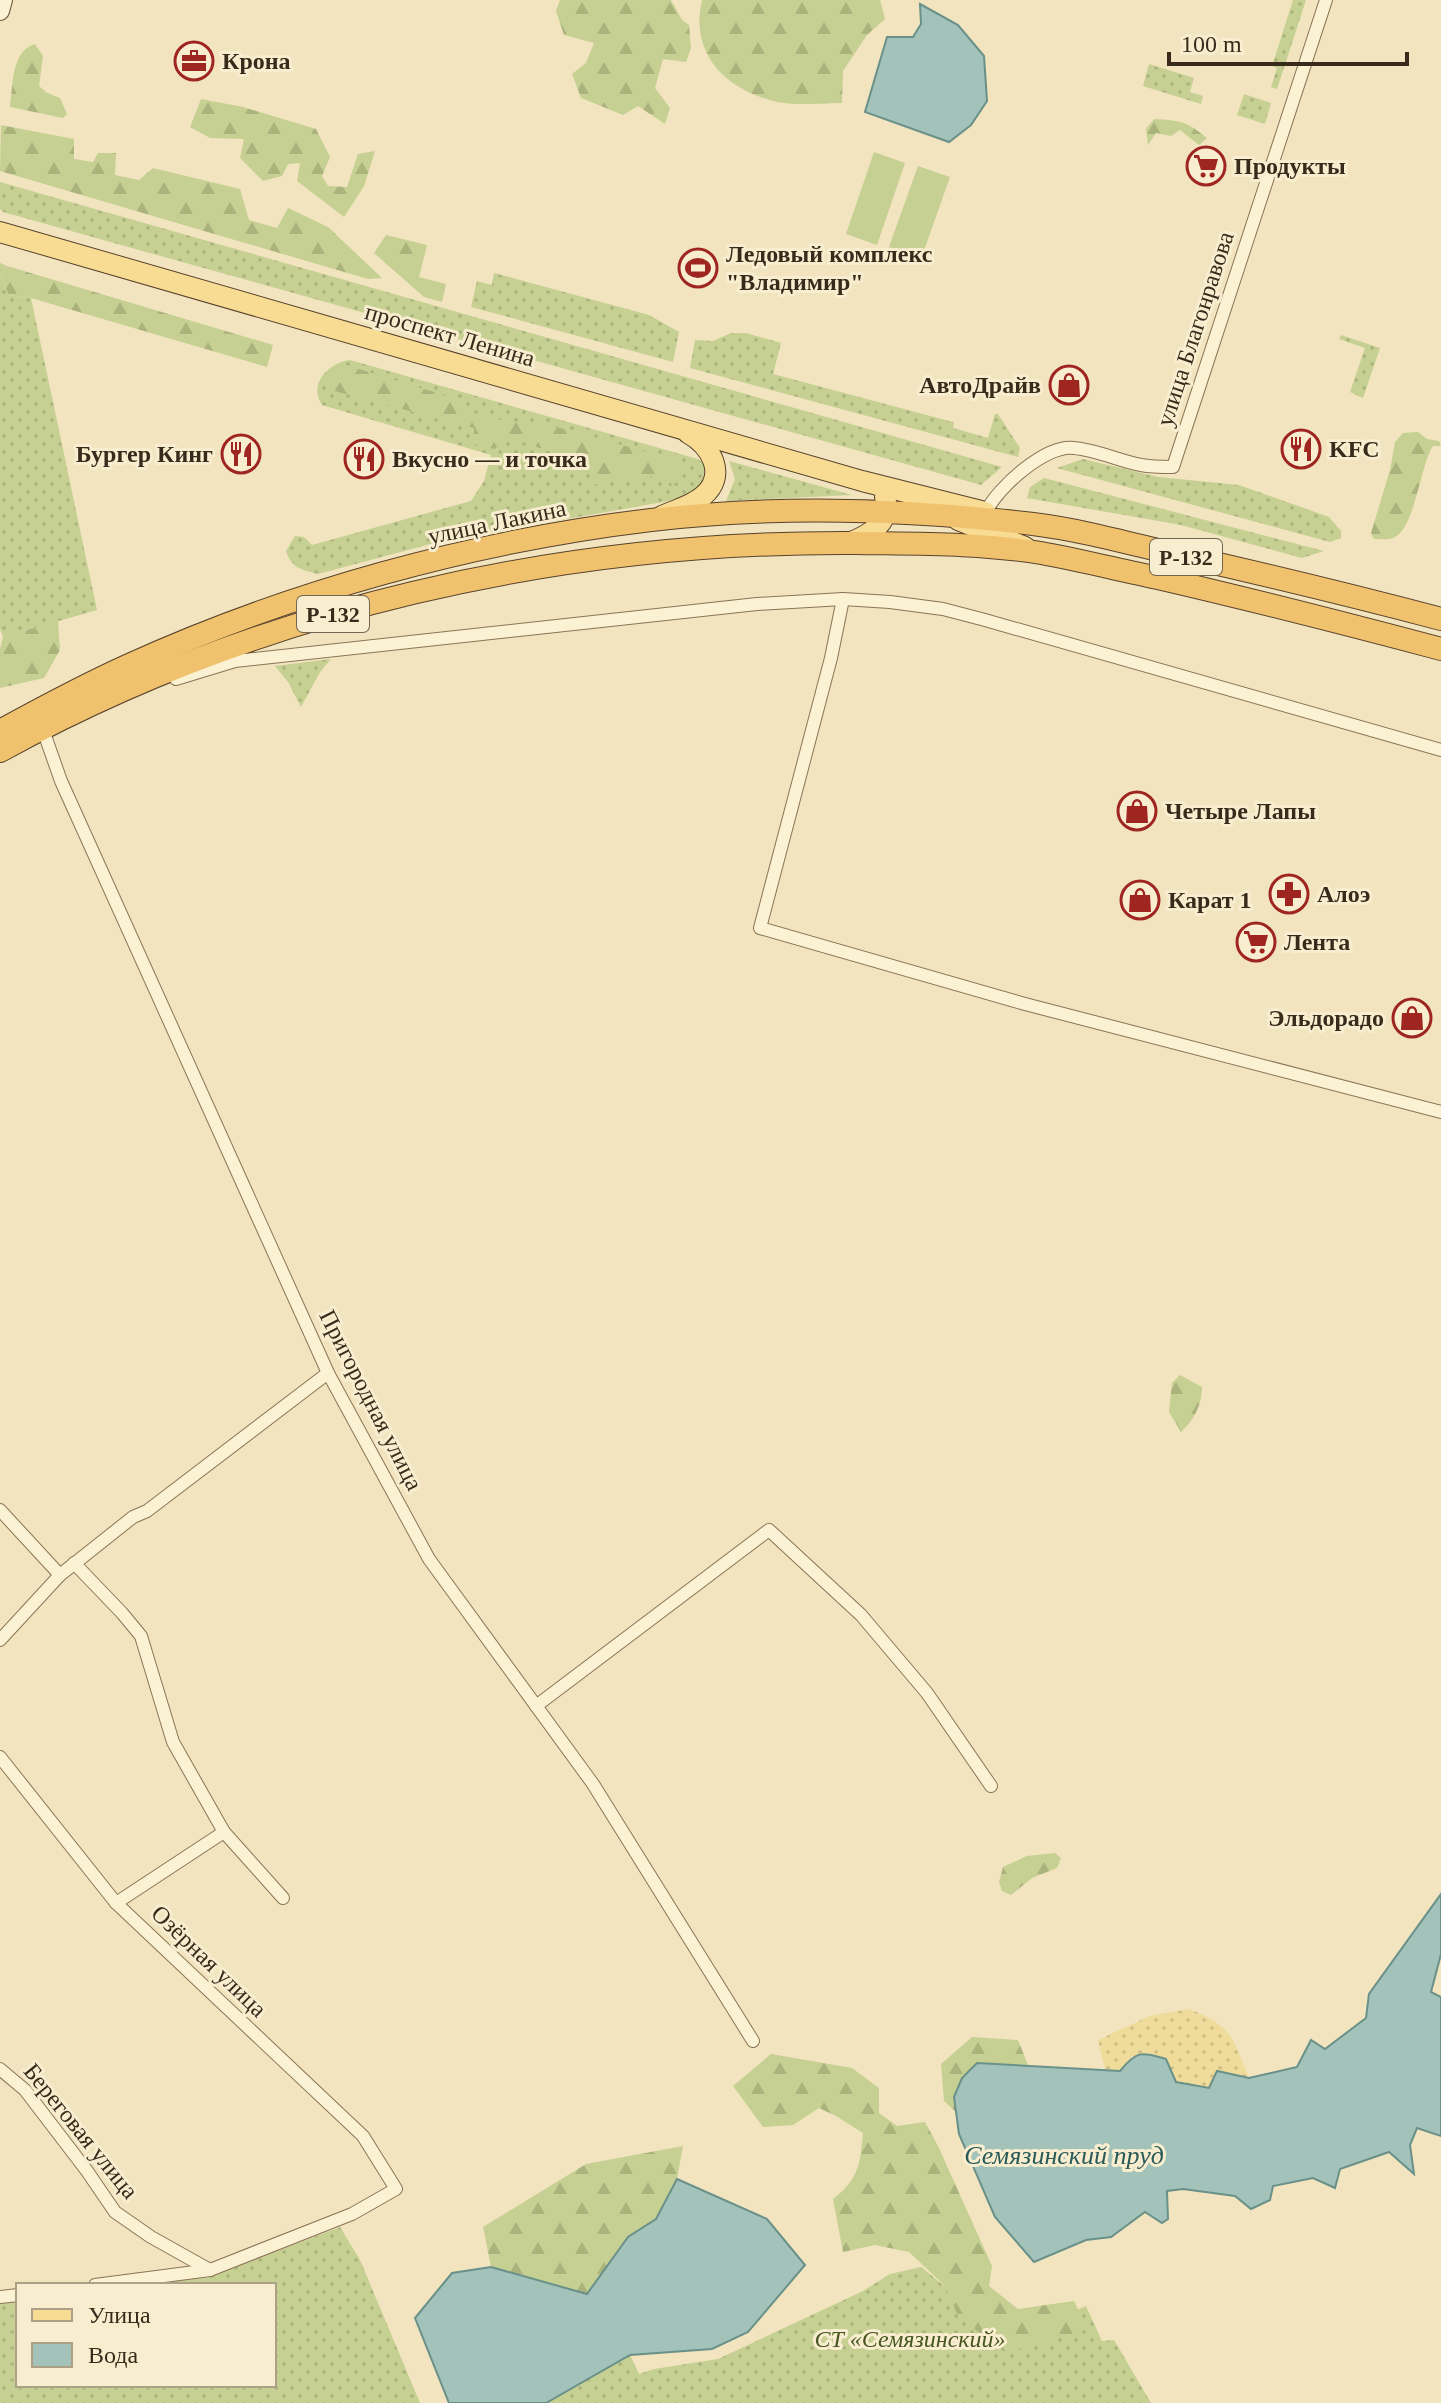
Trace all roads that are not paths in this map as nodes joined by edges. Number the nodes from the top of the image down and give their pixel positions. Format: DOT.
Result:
graph roads {
  1 [pos="3,0"];
  2 [pos="1326,0"];
  3 [pos="0,11"];
  4 [pos="0,232"];
  5 [pos="675,425"];
  6 [pos="862,481"];
  7 [pos="885,488"];
  8 [pos="886,513"];
  9 [pos="949,516"];
  10 [pos="653,520"];
  11 [pos="982,520"];
  12 [pos="849,543"];
  13 [pos="1040,553"];
  14 [pos="843,599"];
  15 [pos="1441,619"];
  16 [pos="1441,649"];
  17 [pos="130,688"];
  18 [pos="42,727"];
  19 [pos="0,731"];
  20 [pos="1441,750"];
  21 [pos="0,751"];
  22 [pos="1441,1112"];
  23 [pos="328,1373"];
  24 [pos="0,1510"];
  25 [pos="74,1563"];
  26 [pos="60,1575"];
  27 [pos="0,1640"];
  28 [pos="536,1706"];
  29 [pos="0,1757"];
  30 [pos="991,1786"];
  31 [pos="224,1832"];
  32 [pos="283,1898"];
  33 [pos="116,1903"];
  34 [pos="753,2041"];
  35 [pos="0,2069"];
  36 [pos="210,2270"];
  37 [pos="110,2283"];
  1 -- 3 [label="main road"];
  2 -- 11 [label="street, улица Благонравова"];
  4 -- 5 [label="main road, проспект Ленина"];
  5 -- 6 [label="main road, проспект Ленина"];
  5 -- 10 [label="main road"];
  6 -- 7 [label="main road, проспект Ленина"];
  6 -- 8 [label="main road"];
  7 -- 9 [label="main road, проспект Ленина"];
  7 -- 11 [label="main road, проспект Ленина"];
  8 -- 9 [label="highway, улица Лакина / Р-132"];
  8 -- 10 [label="highway, улица Лакина / Р-132"];
  8 -- 12 [label="main road"];
  9 -- 11 [label="highway, улица Лакина / Р-132"];
  10 -- 19 [label="highway, улица Лакина / Р-132"];
  11 -- 12 [label="main road"];
  11 -- 13 [label="main road, проспект Ленина"];
  11 -- 15 [label="highway, улица Лакина / Р-132"];
  12 -- 13 [label="highway, улица Лакина / Р-132"];
  12 -- 17 [label="highway, улица Лакина / Р-132"];
  13 -- 16 [label="highway, Р-132"];
  14 -- 17 [label="street"];
  14 -- 20 [label="street"];
  14 -- 22 [label="street"];
  17 -- 18 [label="highway, улица Лакина / Р-132"];
  18 -- 21 [label="highway, улица Лакина / Р-132"];
  18 -- 23 [label="street, Пригородная улица"];
  23 -- 25 [label="street"];
  23 -- 28 [label="street, Пригородная улица"];
  24 -- 26 [label="street"];
  25 -- 26 [label="street"];
  25 -- 31 [label="street"];
  26 -- 27 [label="street"];
  28 -- 30 [label="street"];
  28 -- 34 [label="street, Пригородная улица"];
  29 -- 33 [label="street, Озёрная улица"];
  31 -- 32 [label="street"];
  31 -- 33 [label="street"];
  33 -- 36 [label="street, Озёрная улица"];
  35 -- 36 [label="street, Береговая улица"];
  36 -- 37 [label="street"];
}
